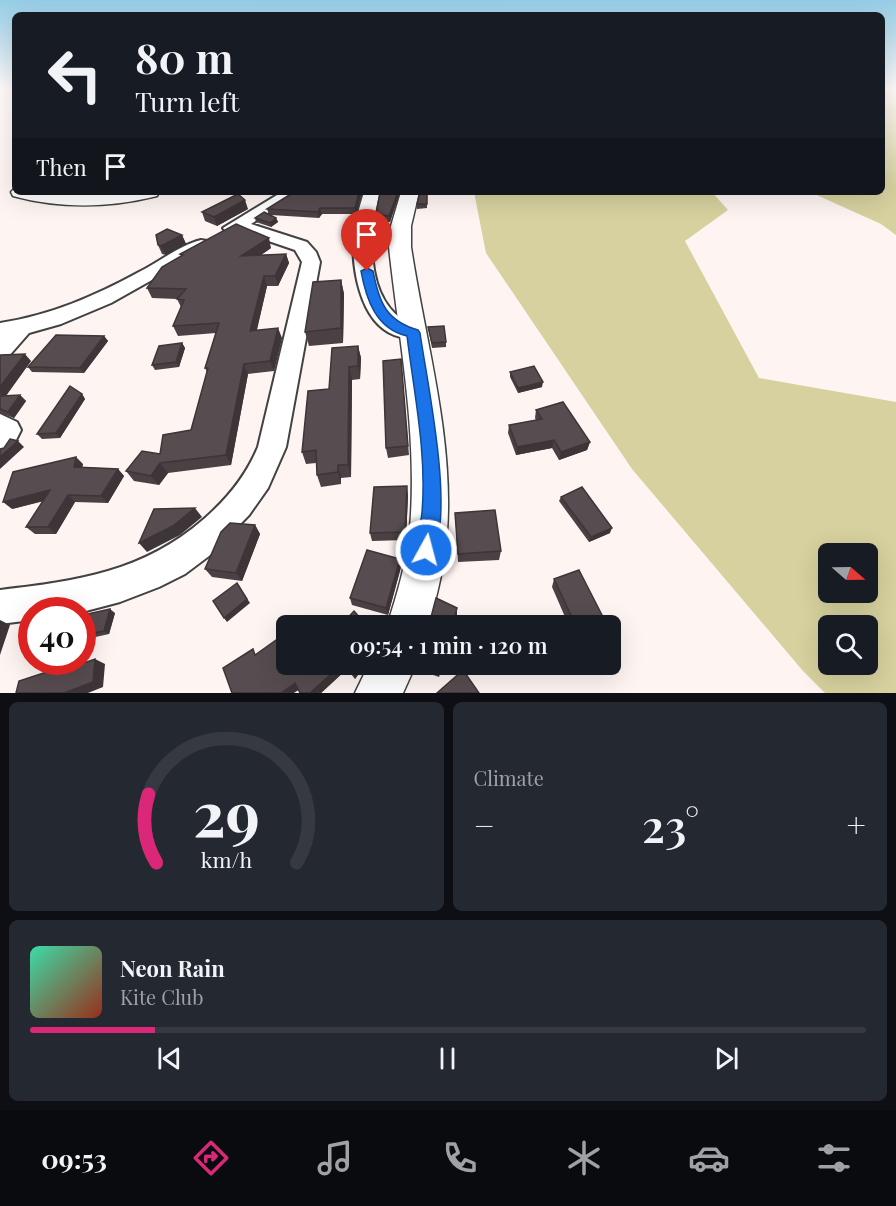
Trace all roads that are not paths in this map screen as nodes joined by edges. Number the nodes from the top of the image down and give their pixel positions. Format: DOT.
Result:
graph roads {
  1 [pos="34,195"];
  2 [pos="129,195"];
  3 [pos="288,195"];
  4 [pos="371,195"];
  5 [pos="409,195"];
  6 [pos="239,225"];
  7 [pos="10,329"];
  8 [pos="413,333"];
  9 [pos="0,351"];
  10 [pos="0,426"];
  11 [pos="0,444"];
  12 [pos="0,608"];
  13 [pos="411,615"];
  14 [pos="388,675"];
  15 [pos="378,693"];
  1 -- 2 [label="street"];
  3 -- 6 [label="street"];
  4 -- 8 [label="street"];
  5 -- 8 [label="street"];
  6 -- 7 [label="street"];
  6 -- 12 [label="street"];
  7 -- 9 [label="street"];
  8 -- 13 [label="street"];
  10 -- 11 [label="street"];
  14 -- 15 [label="street"];
}
